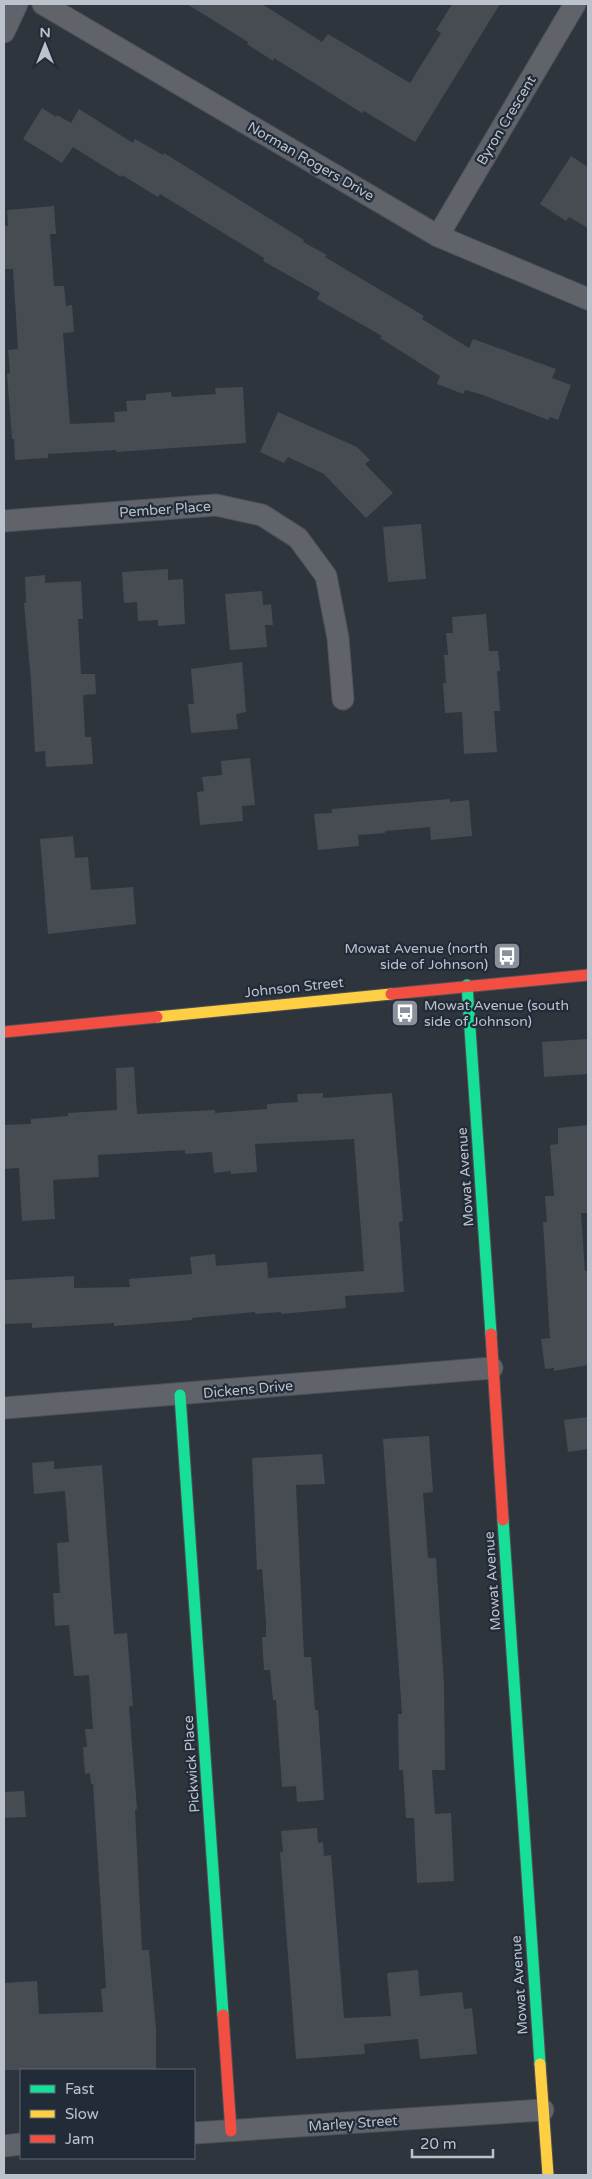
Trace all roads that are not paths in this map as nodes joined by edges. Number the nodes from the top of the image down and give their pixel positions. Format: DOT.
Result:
graph roads {
  1 [pos="17,4"];
  2 [pos="43,4"];
  3 [pos="575,4"];
  4 [pos="4,32"];
  5 [pos="438,236"];
  6 [pos="588,299"];
  7 [pos="4,521"];
  8 [pos="343,699"];
  9 [pos="588,975"];
  10 [pos="467,985"];
  11 [pos="4,1032"];
  12 [pos="492,1368"];
  13 [pos="180,1395"];
  14 [pos="4,1408"];
  15 [pos="543,2110"];
  16 [pos="231,2130"];
  17 [pos="195,2133"];
  18 [pos="20,2144"];
  19 [pos="4,2146"];
  20 [pos="548,2175"];
  1 -- 4 [label="street"];
  2 -- 5 [label="street, Norman Rogers Drive"];
  3 -- 5 [label="street, Byron Crescent"];
  5 -- 6 [label="street, Norman Rogers Drive"];
  7 -- 8 [label="street, Pember Place"];
  9 -- 10 [label="street, Johnson Street"];
  10 -- 11 [label="street, Johnson Street"];
  10 -- 12 [label="street, Mowat Avenue"];
  12 -- 13 [label="street, Dickens Drive"];
  12 -- 15 [label="street, Mowat Avenue"];
  13 -- 14 [label="street, Dickens Drive"];
  13 -- 16 [label="street, Pickwick Place"];
  15 -- 16 [label="street, Marley Street"];
  15 -- 20 [label="street, Mowat Avenue"];
  16 -- 17 [label="street, Marley Street"];
  18 -- 19 [label="street"];
}
